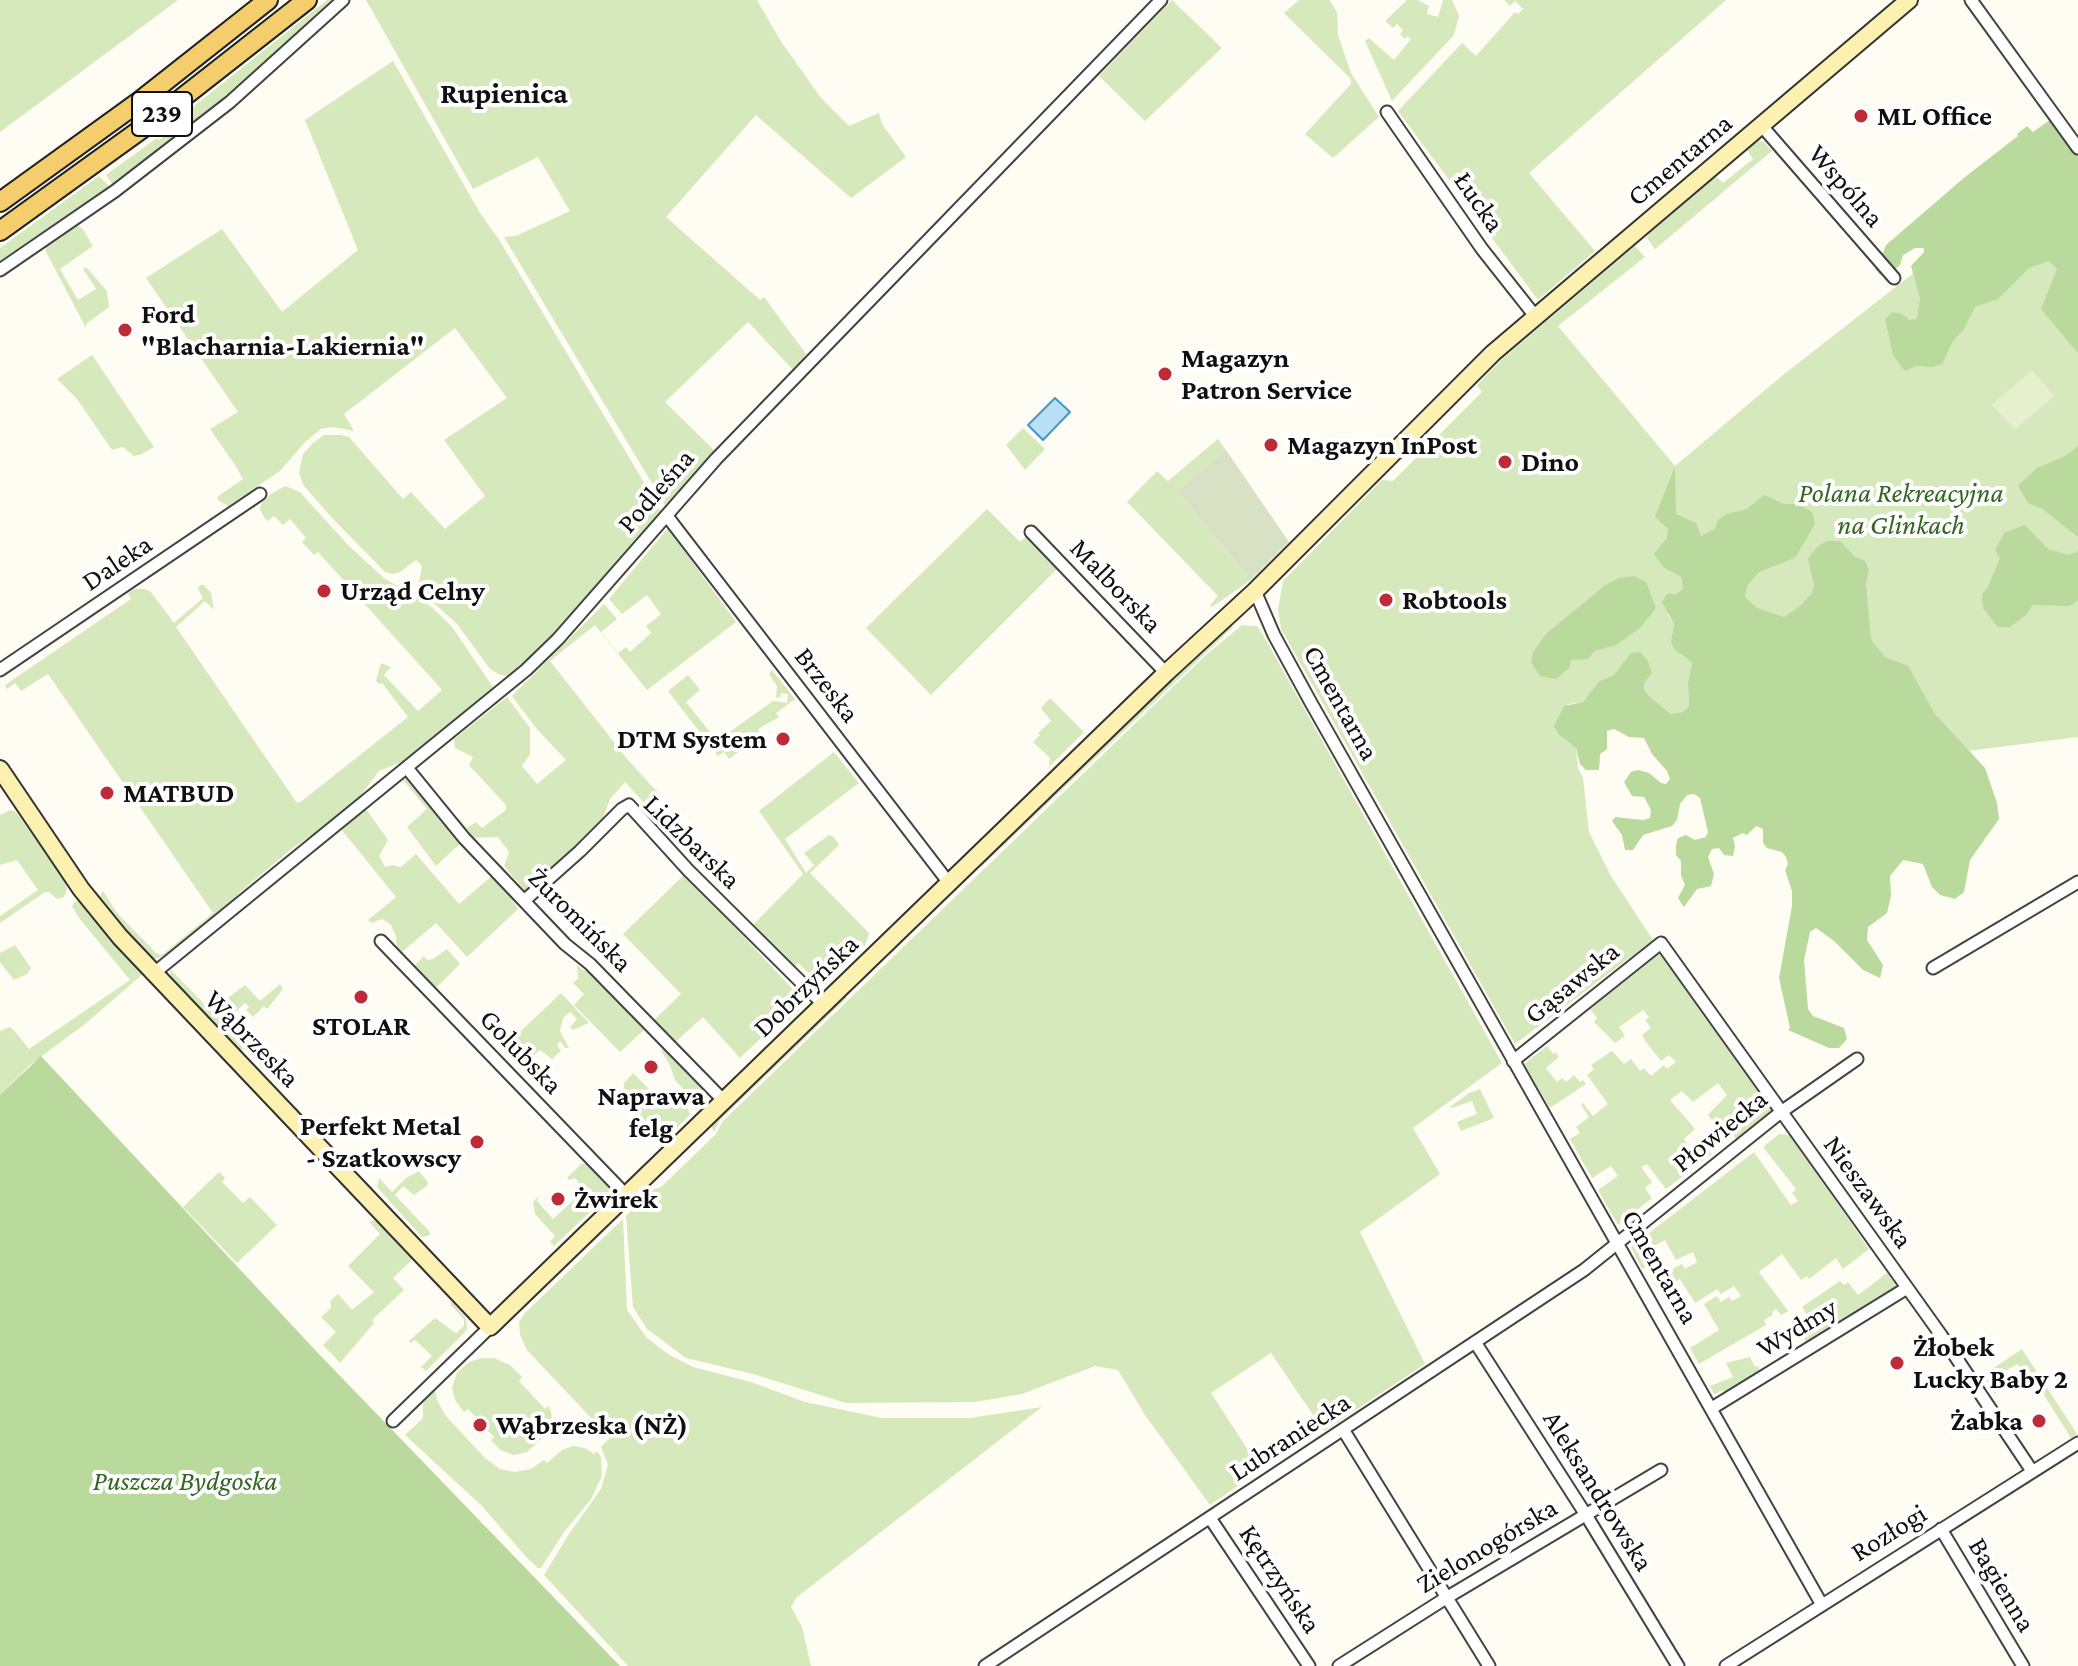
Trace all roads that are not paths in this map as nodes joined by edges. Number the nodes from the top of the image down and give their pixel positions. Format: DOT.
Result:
graph roads {
  1 [pos="268,0"];
  2 [pos="307,0"];
  3 [pos="343,0"];
  4 [pos="1161,0"];
  5 [pos="1909,0"];
  6 [pos="1971,0"];
  7 [pos="1387,112"];
  8 [pos="1761,125"];
  9 [pos="2078,148"];
  10 [pos="0,202"];
  11 [pos="0,231"];
  12 [pos="0,270"];
  13 [pos="1894,278"];
  14 [pos="1535,316"];
  15 [pos="260,494"];
  16 [pos="667,516"];
  17 [pos="1031,532"];
  18 [pos="1255,591"];
  19 [pos="0,670"];
  20 [pos="1166,673"];
  21 [pos="407,768"];
  22 [pos="0,769"];
  23 [pos="2078,882"];
  24 [pos="949,883"];
  25 [pos="525,900"];
  26 [pos="381,941"];
  27 [pos="1661,943"];
  28 [pos="1933,968"];
  29 [pos="153,974"];
  30 [pos="824,1005"];
  31 [pos="1857,1059"];
  32 [pos="1513,1061"];
  33 [pos="724,1101"];
  34 [pos="1781,1112"];
  35 [pos="626,1195"];
  36 [pos="1617,1244"];
  37 [pos="1907,1288"];
  38 [pos="490,1327"];
  39 [pos="1475,1342"];
  40 [pos="1712,1408"];
  41 [pos="393,1421"];
  42 [pos="1344,1431"];
  43 [pos="2078,1443"];
  44 [pos="1661,1470"];
  45 [pos="2032,1471"];
  46 [pos="1586,1515"];
  47 [pos="1210,1518"];
  48 [pos="1941,1529"];
  49 [pos="1446,1598"];
  50 [pos="1822,1605"];
  51 [pos="985,1666"];
  52 [pos="1309,1666"];
  53 [pos="1339,1666"];
  54 [pos="1489,1666"];
  55 [pos="1678,1666"];
  56 [pos="1726,1666"];
  57 [pos="2023,1666"];
  1 -- 10 [label="main road, 239"];
  2 -- 11 [label="main road, 239"];
  3 -- 12 [label="street"];
  4 -- 16 [label="street, Podleśna"];
  5 -- 8 [label="street, Cmentarna"];
  6 -- 9 [label="street"];
  7 -- 14 [label="street, Łucka"];
  8 -- 13 [label="street, Wspólna"];
  8 -- 14 [label="street, Cmentarna"];
  14 -- 18 [label="street, Cmentarna"];
  15 -- 19 [label="street, Daleka"];
  16 -- 21 [label="street, Podleśna"];
  16 -- 24 [label="street, Brzeska"];
  17 -- 20 [label="street, Malborska"];
  18 -- 20 [label="street, Dobrzyńska"];
  18 -- 32 [label="street, Cmentarna"];
  20 -- 24 [label="street, Dobrzyńska"];
  21 -- 25 [label="street, Żuromińska"];
  21 -- 29 [label="street, Podleśna"];
  22 -- 29 [label="street, Wąbrzeska"];
  23 -- 28 [label="street"];
  24 -- 30 [label="street, Dobrzyńska"];
  25 -- 30 [label="street, Lidzbarska"];
  25 -- 33 [label="street, Żuromińska"];
  26 -- 35 [label="street, Golubska"];
  27 -- 32 [label="street, Gąsawska"];
  27 -- 34 [label="street, Nieszawska"];
  29 -- 38 [label="street, Wąbrzeska"];
  30 -- 33 [label="street, Dobrzyńska"];
  31 -- 34 [label="street, Płowiecka"];
  32 -- 36 [label="street, Cmentarna"];
  33 -- 35 [label="street, Dobrzyńska"];
  34 -- 36 [label="street, Płowiecka"];
  34 -- 37 [label="street, Nieszawska"];
  35 -- 38 [label="street, Dobrzyńska"];
  36 -- 39 [label="street, Lubraniecka"];
  36 -- 40 [label="street, Cmentarna"];
  37 -- 40 [label="street, Wydmy"];
  37 -- 45 [label="street, Nieszawska"];
  38 -- 41 [label="street, Dobrzyńska"];
  39 -- 42 [label="street, Lubraniecka"];
  39 -- 46 [label="street, Aleksandrowska"];
  40 -- 50 [label="street, Cmentarna"];
  42 -- 47 [label="street, Lubraniecka"];
  42 -- 49 [label="street"];
  43 -- 45 [label="street, Rozłogi"];
  44 -- 46 [label="street, Zielonogórska"];
  45 -- 48 [label="street, Rozłogi"];
  46 -- 49 [label="street, Zielonogórska"];
  46 -- 55 [label="street, Aleksandrowska"];
  47 -- 51 [label="street, Lubraniecka"];
  47 -- 52 [label="street, Kętrzyńska"];
  48 -- 50 [label="street, Rozłogi"];
  48 -- 57 [label="street, Bagienna"];
  49 -- 53 [label="street, Zielonogórska"];
  49 -- 54 [label="street"];
  50 -- 56 [label="street, Rozłogi"];
}
